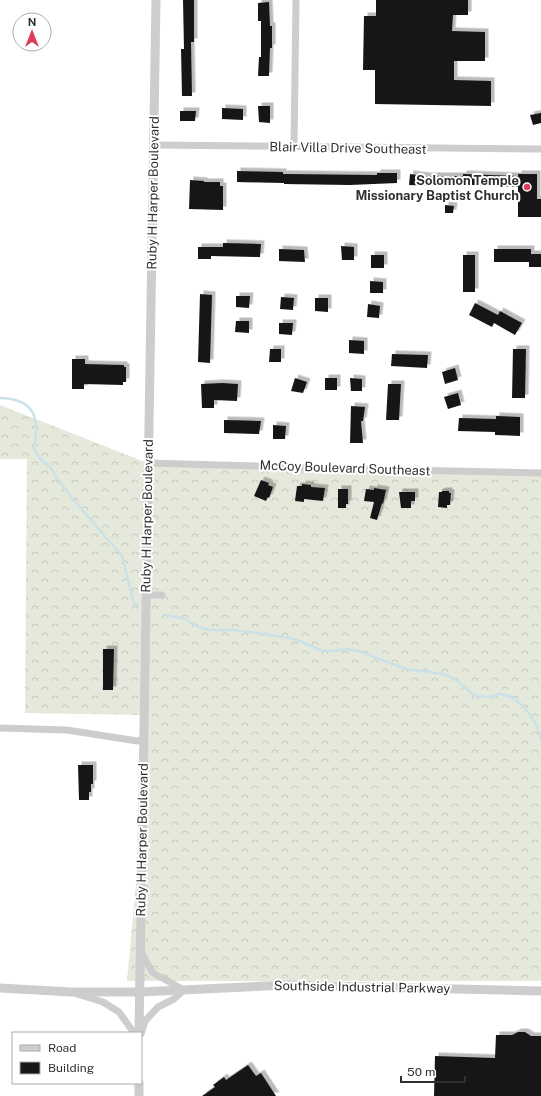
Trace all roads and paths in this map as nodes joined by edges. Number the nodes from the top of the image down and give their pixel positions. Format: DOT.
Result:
graph roads {
  1 [pos="156,0"];
  2 [pos="296,0"];
  3 [pos="154,145"];
  4 [pos="294,147"];
  5 [pos="541,149"];
  6 [pos="148,463"];
  7 [pos="541,473"];
  8 [pos="146,595"];
  9 [pos="162,595"];
  10 [pos="0,728"];
  11 [pos="143,739"];
  12 [pos="140,948"];
  13 [pos="0,988"];
  14 [pos="184,990"];
  15 [pos="541,991"];
  16 [pos="71,992"];
  17 [pos="140,992"];
  18 [pos="133,1032"];
  19 [pos="140,1032"];
  20 [pos="141,1032"];
  21 [pos="139,1084"];
  22 [pos="139,1096"];
  1 -- 3 [label="street, Ruby H Harper Boulevard"];
  2 -- 4 [label="street"];
  3 -- 4 [label="street, Blair Villa Drive Southeast"];
  3 -- 6 [label="street, Ruby H Harper Boulevard"];
  4 -- 5 [label="street, Blair Villa Drive Southeast"];
  6 -- 7 [label="street, McCoy Boulevard Southeast"];
  6 -- 8 [label="street, Ruby H Harper Boulevard"];
  8 -- 9 [label="street"];
  8 -- 11 [label="street, Ruby H Harper Boulevard"];
  10 -- 11 [label="street"];
  11 -- 12 [label="street, Ruby H Harper Boulevard"];
  12 -- 14 [label="street"];
  12 -- 17 [label="street, Ruby H Harper Boulevard"];
  13 -- 16 [label="street, Southside Industrial Parkway"];
  14 -- 15 [label="street, Southside Industrial Parkway"];
  14 -- 17 [label="street, Southside Industrial Parkway"];
  14 -- 20 [label="street, Ruby H Harper Boulevard"];
  16 -- 17 [label="street, Southside Industrial Parkway"];
  16 -- 18 [label="street, Southside Industrial Parkway"];
  17 -- 19 [label="street, Ruby H Harper Boulevard"];
  21 -- 22 [label="street"];
}
